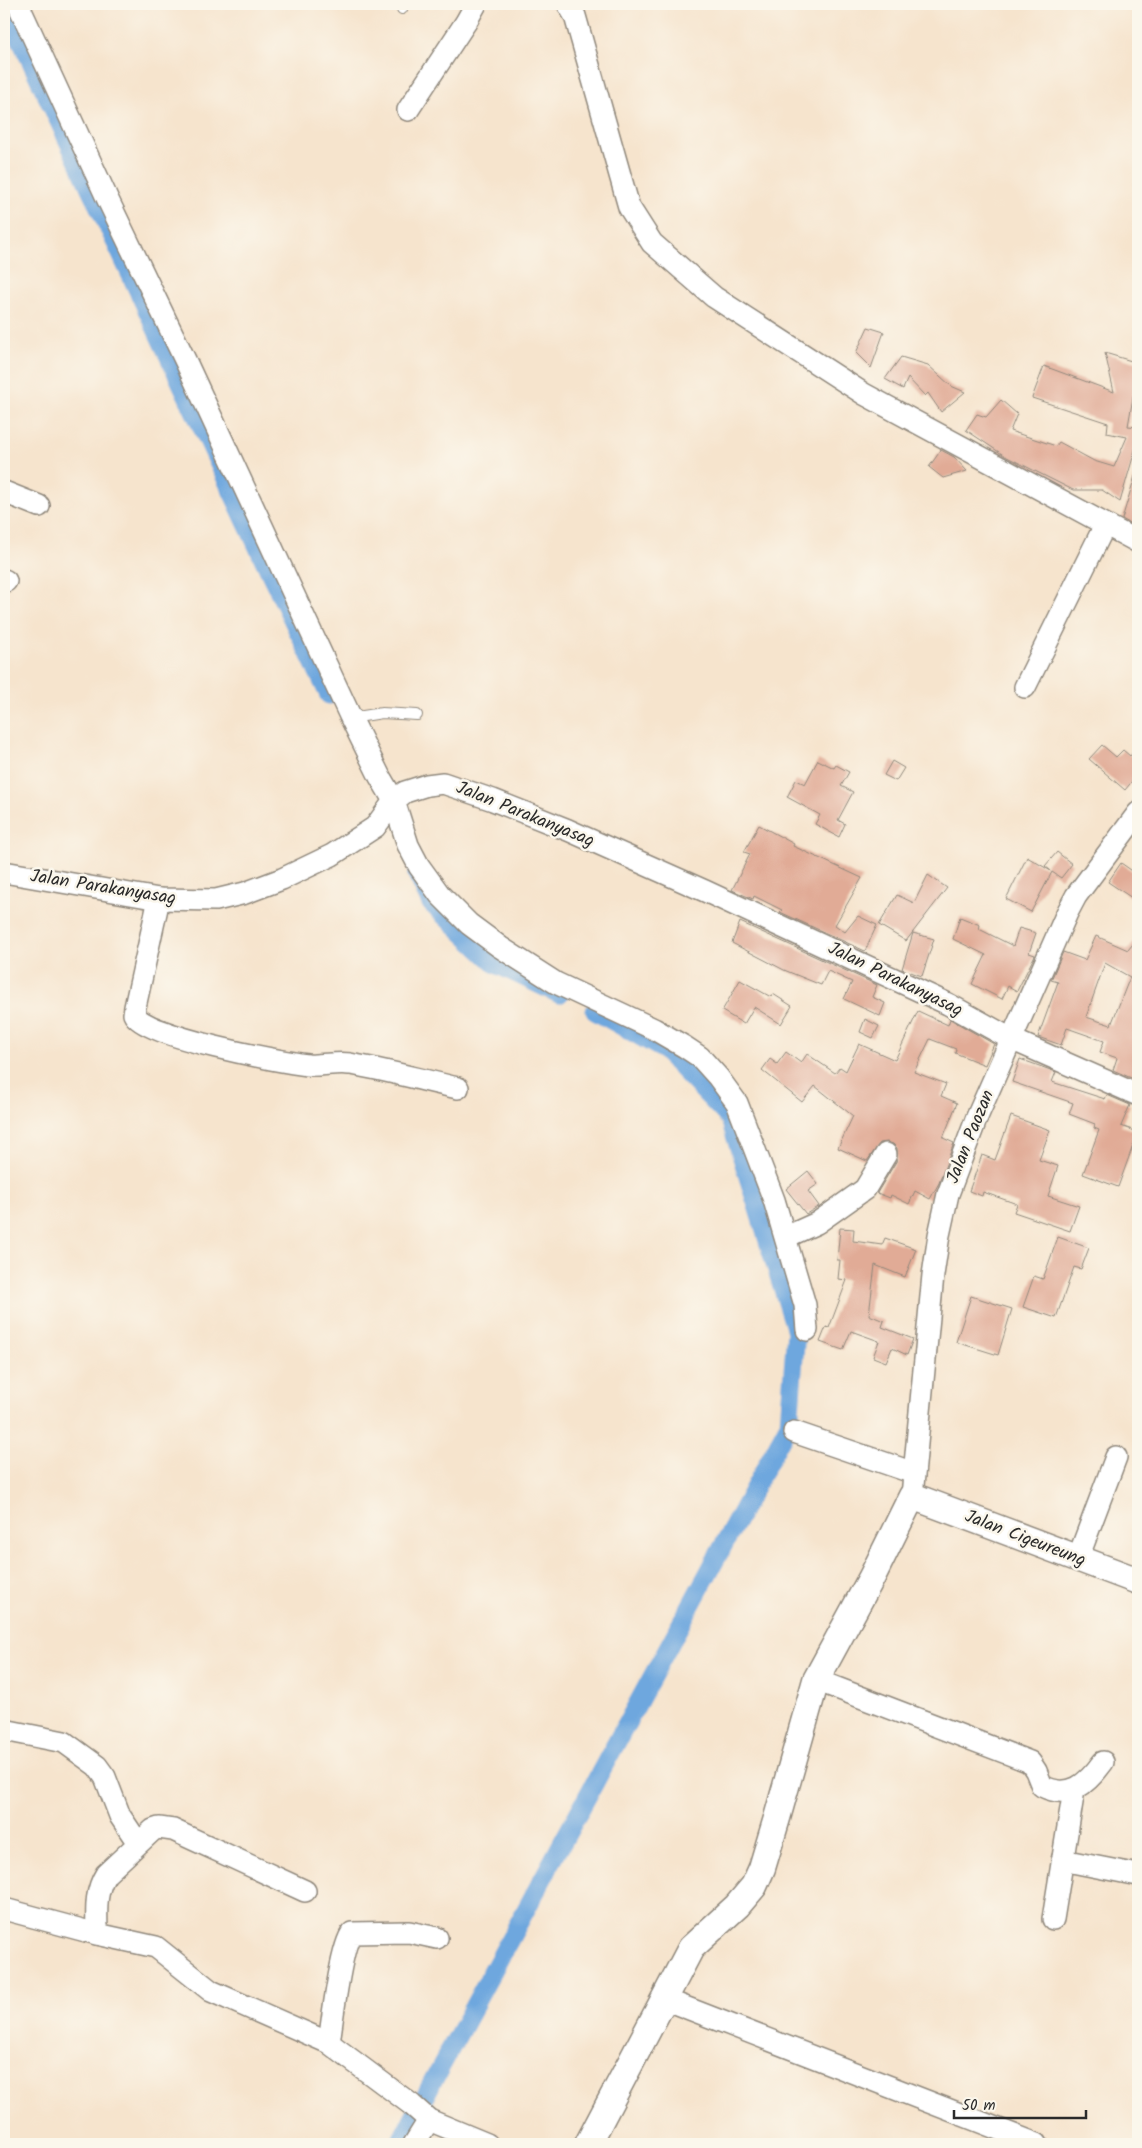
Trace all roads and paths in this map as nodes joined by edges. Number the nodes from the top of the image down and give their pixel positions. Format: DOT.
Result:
graph roads {
  1 [pos="18,4"];
  2 [pos="476,4"];
  3 [pos="568,4"];
  4 [pos="408,110"];
  5 [pos="4,492"];
  6 [pos="39,506"];
  7 [pos="1105,525"];
  8 [pos="1138,542"];
  9 [pos="1025,687"];
  10 [pos="417,715"];
  11 [pos="352,718"];
  12 [pos="391,804"];
  13 [pos="1137,816"];
  14 [pos="4,872"];
  15 [pos="159,899"];
  16 [pos="1011,1039"];
  17 [pos="458,1088"];
  18 [pos="1138,1095"];
  19 [pos="886,1154"];
  20 [pos="786,1237"];
  21 [pos="807,1330"];
  22 [pos="794,1432"];
  23 [pos="1116,1457"];
  24 [pos="913,1485"];
  25 [pos="1078,1558"];
  26 [pos="1138,1581"];
  27 [pos="816,1680"];
  28 [pos="4,1730"];
  29 [pos="1103,1762"];
  30 [pos="1074,1790"];
  31 [pos="138,1844"];
  32 [pos="1062,1860"];
  33 [pos="1138,1875"];
  34 [pos="304,1891"];
  35 [pos="4,1909"];
  36 [pos="1053,1919"];
  37 [pos="97,1934"];
  38 [pos="437,1938"];
  39 [pos="664,1999"];
  40 [pos="329,2043"];
  41 [pos="422,2114"];
  42 [pos="414,2144"];
  43 [pos="487,2144"];
  44 [pos="588,2144"];
  45 [pos="1037,2144"];
  1 -- 11 [label="street"];
  2 -- 4 [label="street"];
  3 -- 7 [label="street"];
  5 -- 6 [label="street"];
  7 -- 8 [label="street"];
  7 -- 9 [label="street"];
  10 -- 11 [label="lane"];
  11 -- 12 [label="street"];
  12 -- 15 [label="street, Jalan Parakanyasag"];
  12 -- 16 [label="street, Jalan Parakanyasag"];
  12 -- 20 [label="street"];
  13 -- 16 [label="street, Jalan Paozan"];
  14 -- 15 [label="street, Jalan Parakanyasag"];
  15 -- 17 [label="street"];
  16 -- 18 [label="street, Jalan Parakanyasag"];
  16 -- 24 [label="street, Jalan Paozan"];
  19 -- 20 [label="street"];
  20 -- 21 [label="street"];
  22 -- 24 [label="street"];
  23 -- 25 [label="street"];
  24 -- 25 [label="street, Jalan Cigeureung"];
  24 -- 27 [label="street"];
  25 -- 26 [label="street, Jalan Cigeureung"];
  27 -- 30 [label="street"];
  27 -- 39 [label="street"];
  28 -- 31 [label="street"];
  29 -- 30 [label="street"];
  30 -- 32 [label="street"];
  31 -- 34 [label="street"];
  31 -- 37 [label="street"];
  32 -- 33 [label="street"];
  32 -- 36 [label="street"];
  35 -- 37 [label="street"];
  37 -- 40 [label="street"];
  38 -- 40 [label="street"];
  39 -- 44 [label="street"];
  39 -- 45 [label="street"];
  40 -- 41 [label="street"];
  41 -- 42 [label="street"];
  41 -- 43 [label="street"];
}
